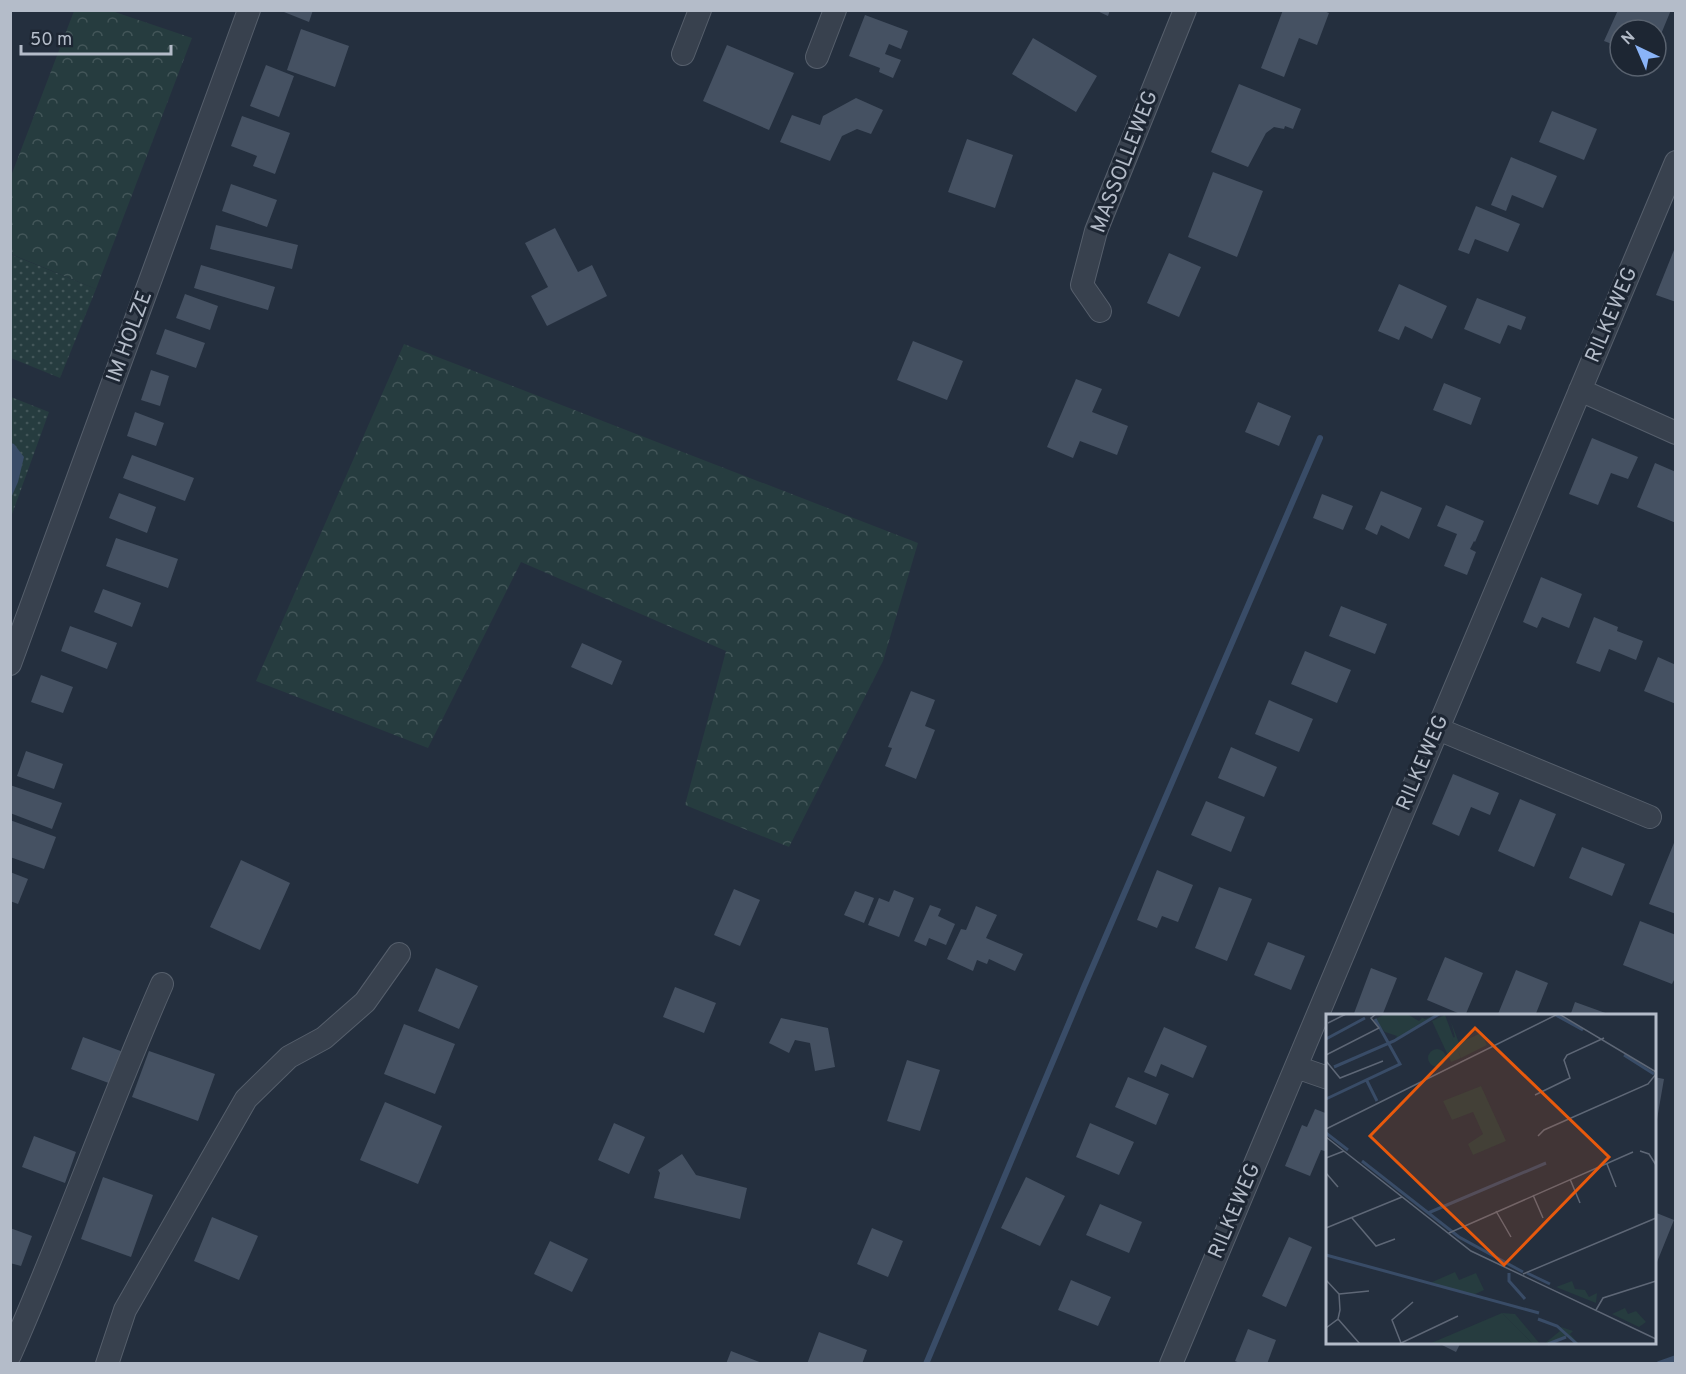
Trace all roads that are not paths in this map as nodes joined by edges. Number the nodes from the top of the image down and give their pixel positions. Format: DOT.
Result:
graph roads {
  1 [pos="249,10"];
  2 [pos="700,10"];
  3 [pos="835,10"];
  4 [pos="1185,10"];
  5 [pos="683,54"];
  6 [pos="817,57"];
  7 [pos="1676,162"];
  8 [pos="1100,311"];
  9 [pos="1580,390"];
  10 [pos="1676,433"];
  11 [pos="10,664"];
  12 [pos="1438,729"];
  13 [pos="1650,817"];
  14 [pos="399,954"];
  15 [pos="162,984"];
  16 [pos="1296,1067"];
  17 [pos="1326,1077"];
  18 [pos="10,1355"];
  19 [pos="107,1364"];
  20 [pos="1171,1364"];
  1 -- 11 [label="street, IM HOLZE"];
  2 -- 5 [label="street"];
  3 -- 6 [label="street"];
  4 -- 8 [label="street, MASSOLLEWEG"];
  7 -- 9 [label="street, RILKEWEG"];
  9 -- 10 [label="street"];
  9 -- 12 [label="street, RILKEWEG"];
  12 -- 13 [label="street"];
  12 -- 16 [label="street, RILKEWEG"];
  14 -- 19 [label="street"];
  15 -- 18 [label="street"];
  16 -- 17 [label="street"];
  16 -- 20 [label="street, RILKEWEG"];
}
